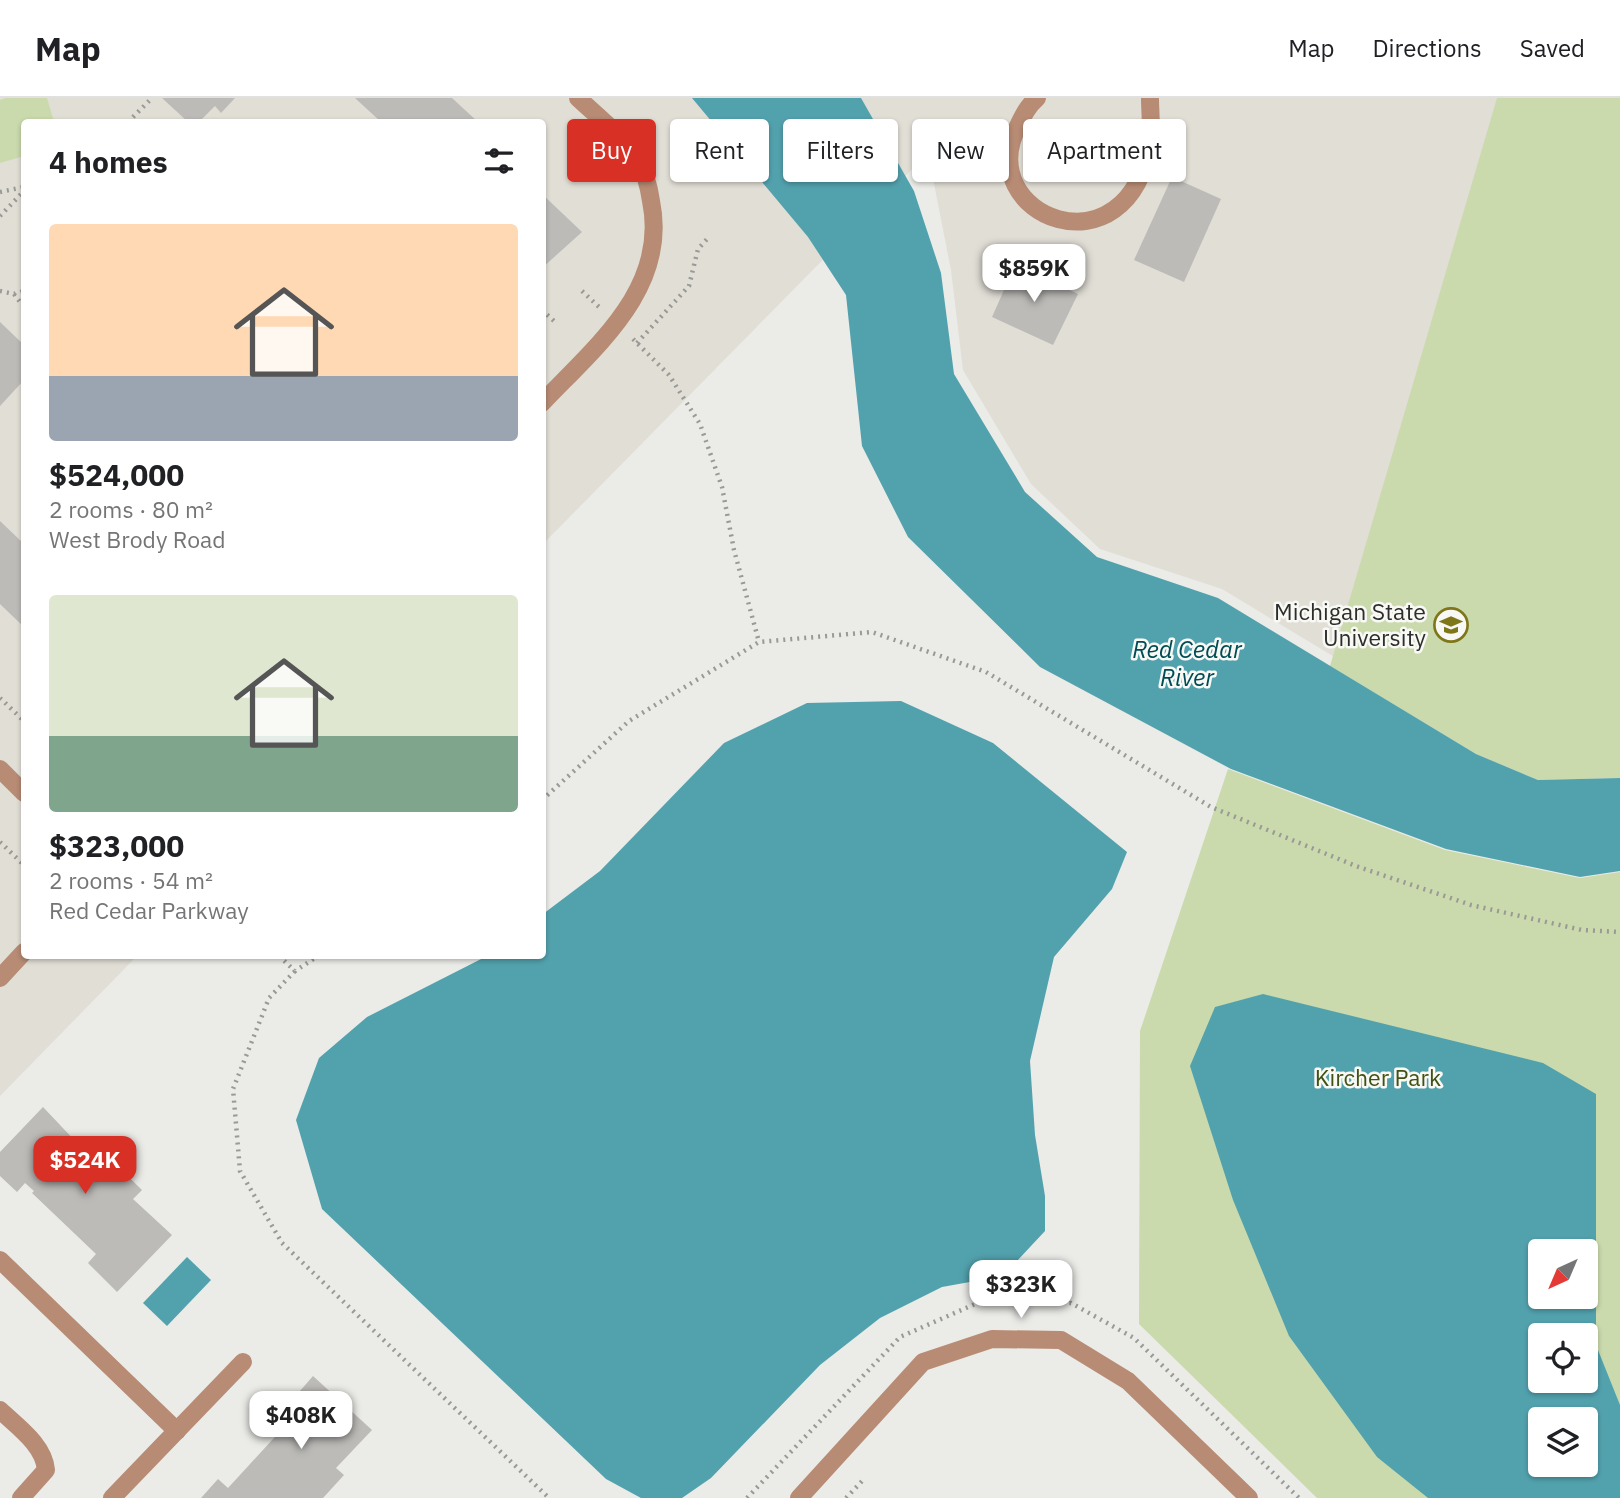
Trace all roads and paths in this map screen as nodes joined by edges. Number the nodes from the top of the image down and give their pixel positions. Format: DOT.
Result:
graph roads {
  1 [pos="152,98"];
  2 [pos="578,98"];
  3 [pos="1037,98"];
  4 [pos="1150,98"];
  5 [pos="131,119"];
  6 [pos="21,189"];
  7 [pos="0,191"];
  8 [pos="21,192"];
  9 [pos="0,216"];
  10 [pos="709,237"];
  11 [pos="582,291"];
  12 [pos="0,292"];
  13 [pos="21,292"];
  14 [pos="14,294"];
  15 [pos="21,303"];
  16 [pos="605,313"];
  17 [pos="546,314"];
  18 [pos="554,321"];
  19 [pos="628,334"];
  20 [pos="637,343"];
  21 [pos="546,399"];
  22 [pos="759,642"];
  23 [pos="0,698"];
  24 [pos="21,718"];
  25 [pos="0,769"];
  26 [pos="21,790"];
  27 [pos="546,796"];
  28 [pos="0,842"];
  29 [pos="21,862"];
  30 [pos="1620,932"];
  31 [pos="21,955"];
  32 [pos="282,959"];
  33 [pos="313,959"];
  34 [pos="295,971"];
  35 [pos="0,978"];
  36 [pos="0,1260"];
  37 [pos="243,1363"];
  38 [pos="0,1410"];
  39 [pos="177,1431"];
  40 [pos="865,1478"];
  41 [pos="21,1498"];
  42 [pos="113,1498"];
  43 [pos="549,1498"];
  44 [pos="747,1498"];
  45 [pos="799,1498"];
  46 [pos="846,1498"];
  47 [pos="1249,1498"];
  48 [pos="1299,1498"];
  1 -- 5 [label="path"];
  2 -- 21 [label="street"];
  3 -- 4 [label="street"];
  6 -- 7 [label="path"];
  8 -- 9 [label="path"];
  10 -- 20 [label="path"];
  11 -- 16 [label="path"];
  12 -- 14 [label="path"];
  13 -- 14 [label="path"];
  14 -- 15 [label="path"];
  17 -- 18 [label="path"];
  19 -- 20 [label="path"];
  20 -- 22 [label="path"];
  22 -- 27 [label="path"];
  22 -- 30 [label="path"];
  23 -- 24 [label="path"];
  25 -- 26 [label="street"];
  28 -- 29 [label="path"];
  31 -- 35 [label="street"];
  32 -- 34 [label="path"];
  33 -- 34 [label="path"];
  34 -- 43 [label="path"];
  36 -- 39 [label="street"];
  37 -- 39 [label="street"];
  38 -- 41 [label="street"];
  39 -- 42 [label="street"];
  40 -- 46 [label="path"];
  44 -- 48 [label="path"];
  45 -- 47 [label="street"];
}
